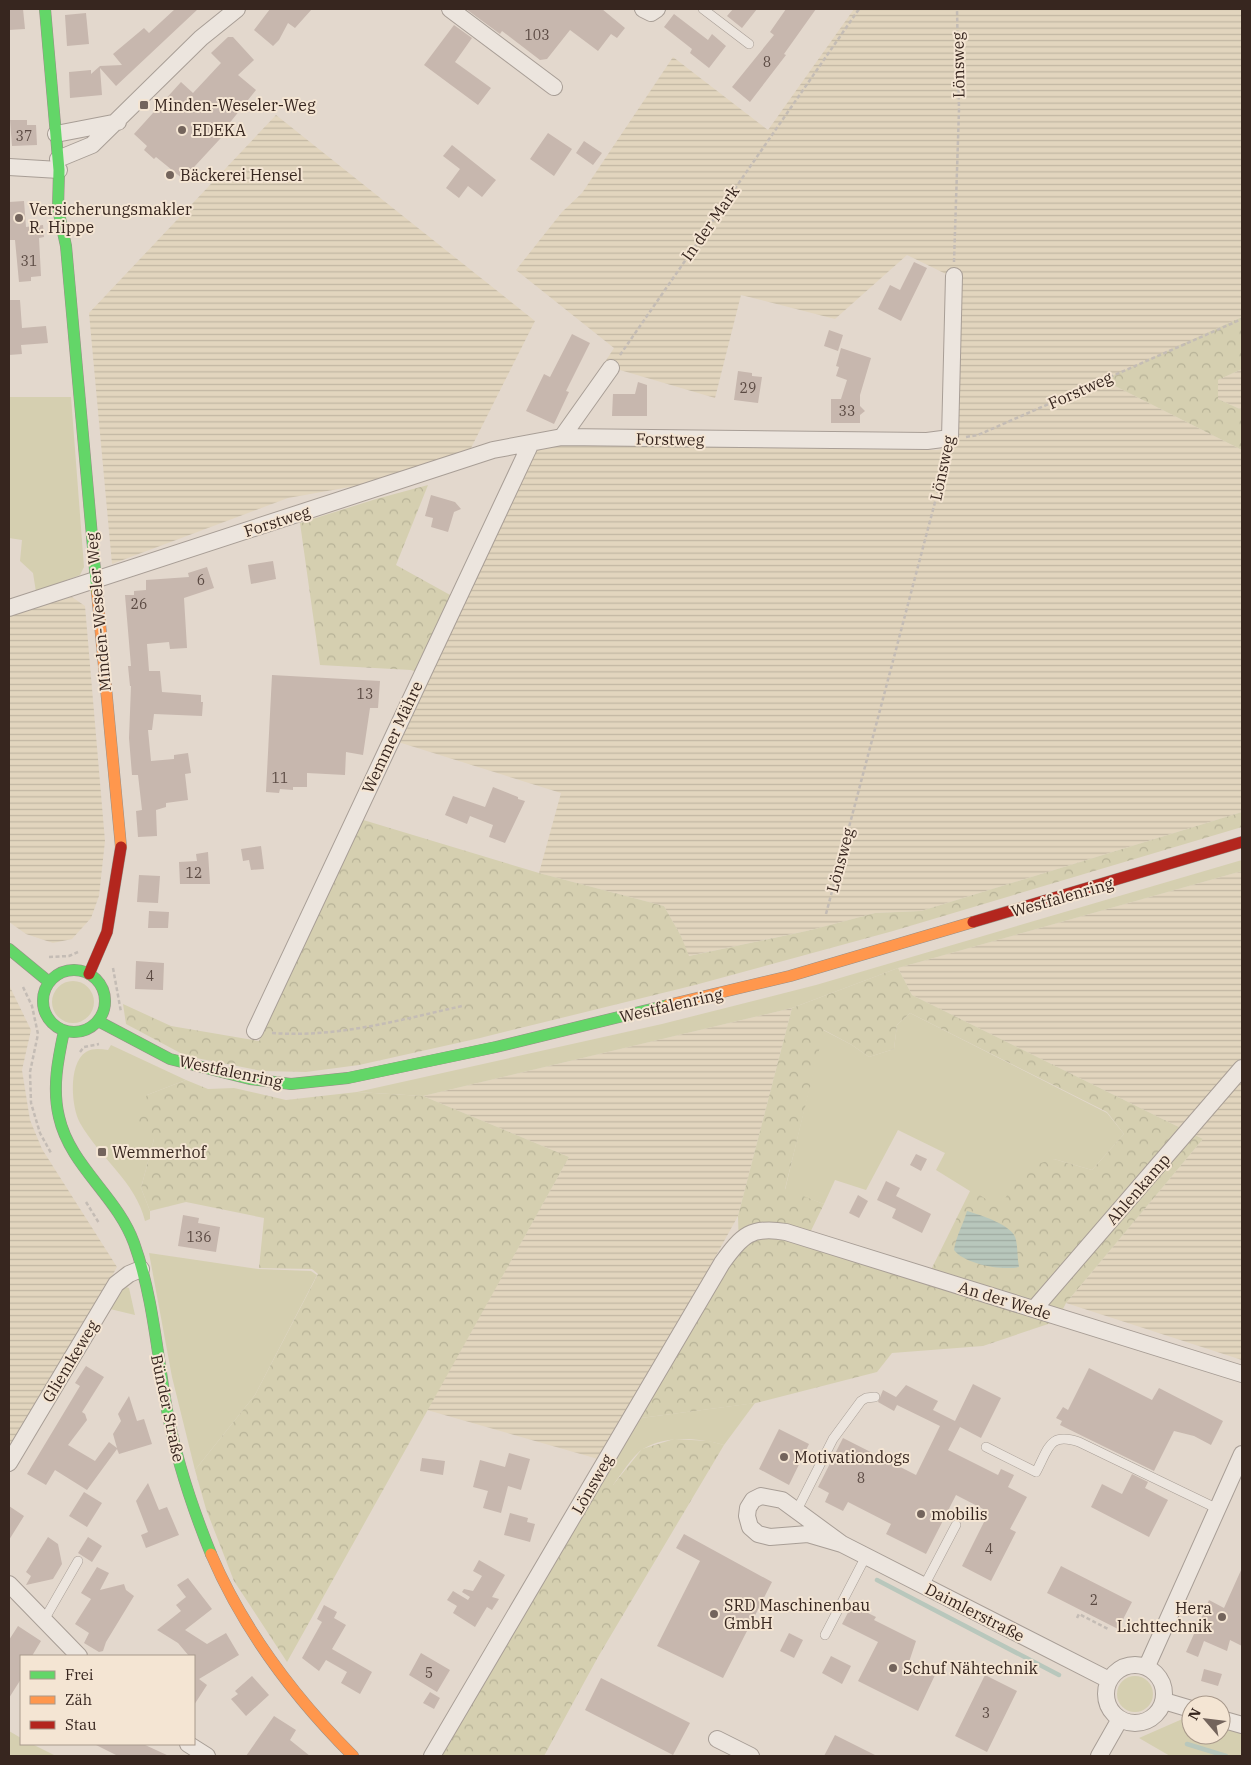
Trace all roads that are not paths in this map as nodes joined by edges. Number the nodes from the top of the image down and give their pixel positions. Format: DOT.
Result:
graph roads {
  1 [pos="45,9"];
  2 [pos="237,9"];
  3 [pos="450,9"];
  4 [pos="643,9"];
  5 [pos="657,9"];
  6 [pos="703,9"];
  7 [pos="749,44"];
  8 [pos="554,87"];
  9 [pos="118,122"];
  10 [pos="56,134"];
  11 [pos="59,165"];
  12 [pos="9,167"];
  13 [pos="70,194"];
  14 [pos="71,213"];
  15 [pos="66,246"];
  16 [pos="954,276"];
  17 [pos="611,368"];
  18 [pos="562,438"];
  19 [pos="950,438"];
  20 [pos="531,443"];
  21 [pos="95,580"];
  22 [pos="9,608"];
  23 [pos="1242,842"];
  24 [pos="9,949"];
  25 [pos="89,974"];
  26 [pos="49,982"];
  27 [pos="98,1021"];
  28 [pos="64,1031"];
  29 [pos="255,1031"];
  30 [pos="1242,1068"];
  31 [pos="767,1229"];
  32 [pos="140,1268"];
  33 [pos="1034,1310"];
  34 [pos="1242,1374"];
  35 [pos="874,1397"];
  36 [pos="986,1447"];
  37 [pos="1242,1454"];
  38 [pos="9,1463"];
  39 [pos="1218,1508"];
  40 [pos="798,1510"];
  41 [pos="956,1525"];
  42 [pos="842,1544"];
  43 [pos="866,1556"];
  44 [pos="78,1561"];
  45 [pos="9,1584"];
  46 [pos="924,1586"];
  47 [pos="44,1620"];
  48 [pos="825,1635"];
  49 [pos="78,1655"];
  50 [pos="1147,1666"];
  51 [pos="1109,1680"];
  52 [pos="1164,1701"];
  53 [pos="1181,1706"];
  54 [pos="1120,1719"];
  55 [pos="717,1739"];
  56 [pos="190,1745"];
  57 [pos="207,1756"];
  58 [pos="353,1756"];
  59 [pos="432,1756"];
  60 [pos="751,1756"];
  61 [pos="1099,1756"];
  1 -- 10 [label="street, Minden-Weseler Weg"];
  2 -- 9 [label="street"];
  3 -- 8 [label="street"];
  4 -- 5 [label="street"];
  6 -- 7 [label="lane"];
  9 -- 10 [label="street"];
  9 -- 11 [label="street"];
  10 -- 11 [label="street, Minden-Weseler Weg"];
  11 -- 12 [label="street"];
  11 -- 13 [label="street, Minden-Weseler Weg"];
  11 -- 15 [label="street, Minden-Weseler Weg"];
  14 -- 15 [label="street, Minden-Weseler Weg"];
  15 -- 21 [label="street, Minden-Weseler Weg"];
  16 -- 19 [label="street, Lönsweg"];
  17 -- 18 [label="street"];
  18 -- 19 [label="street, Forstweg"];
  18 -- 20 [label="street, Forstweg"];
  20 -- 21 [label="street, Forstweg"];
  20 -- 29 [label="street, Wemmer Mähre"];
  21 -- 22 [label="street, Forstweg"];
  21 -- 25 [label="street, Minden-Weseler Weg"];
  23 -- 27 [label="street, Westfalenring"];
  24 -- 26 [label="street"];
  25 -- 26 [label="street"];
  25 -- 27 [label="street"];
  26 -- 28 [label="street"];
  27 -- 28 [label="street"];
  28 -- 32 [label="street, Bünder Straße"];
  30 -- 33 [label="street, Ahlenkamp"];
  31 -- 33 [label="street, An der Wede"];
  31 -- 59 [label="street, Lönsweg"];
  32 -- 38 [label="street, Gliemkeweg"];
  32 -- 58 [label="street, Bünder Straße"];
  33 -- 34 [label="street, An der Wede"];
  35 -- 40 [label="lane"];
  36 -- 39 [label="lane"];
  37 -- 39 [label="street"];
  39 -- 50 [label="street"];
  40 -- 42 [label="street, Daimlerstraße"];
  40 -- 42 [label="street, Daimlerstraße"];
  41 -- 46 [label="lane"];
  42 -- 43 [label="street, Daimlerstraße"];
  43 -- 46 [label="street, Daimlerstraße"];
  43 -- 48 [label="lane"];
  44 -- 47 [label="lane"];
  45 -- 47 [label="street"];
  46 -- 51 [label="street, Daimlerstraße"];
  47 -- 49 [label="street"];
  50 -- 51 [label="street"];
  50 -- 52 [label="street"];
  51 -- 54 [label="street"];
  52 -- 53 [label="street"];
  52 -- 54 [label="street"];
  54 -- 61 [label="street"];
  55 -- 60 [label="street"];
  56 -- 57 [label="street"];
}
